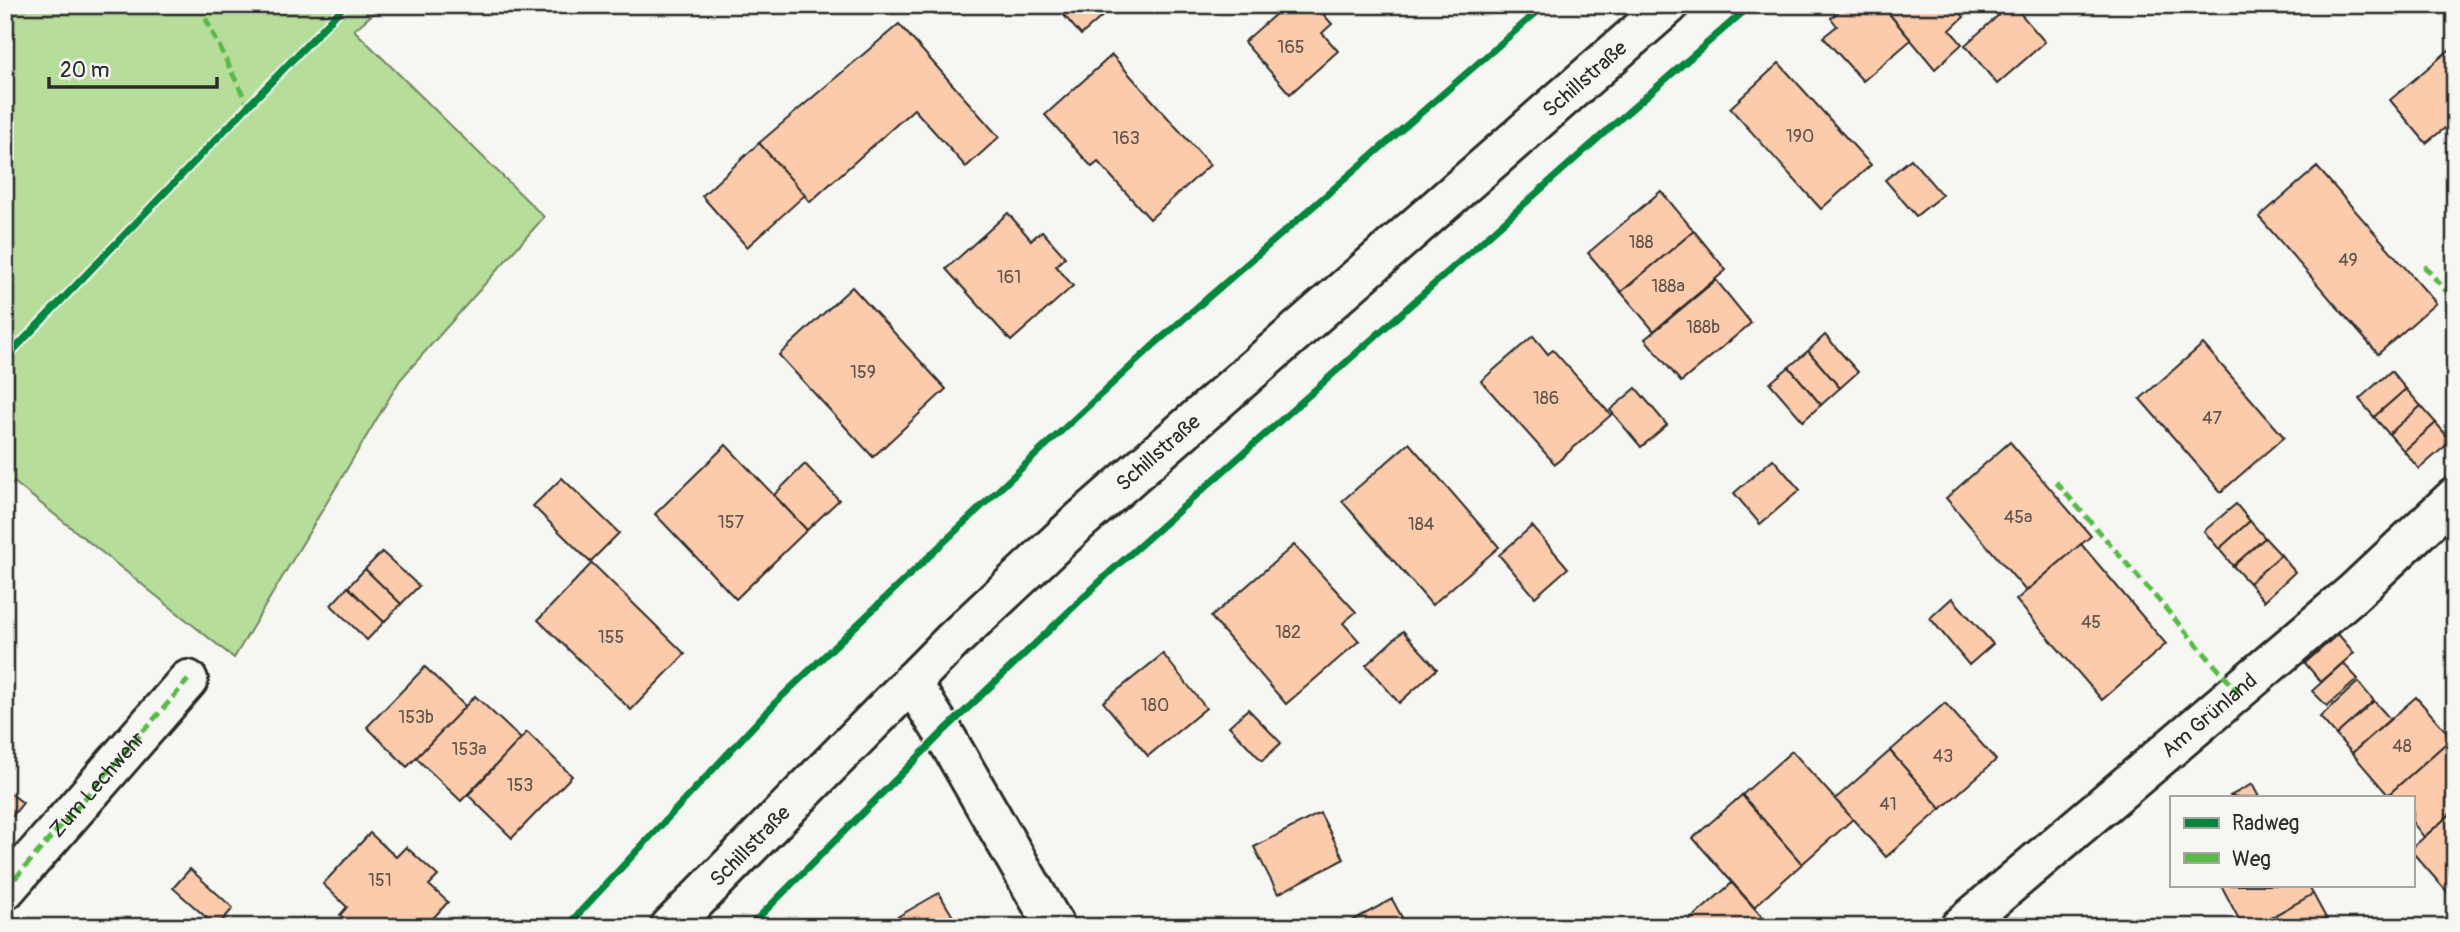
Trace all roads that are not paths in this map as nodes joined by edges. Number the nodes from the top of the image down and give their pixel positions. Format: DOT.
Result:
graph roads {
  1 [pos="1669,5"];
  2 [pos="2455,497"];
  3 [pos="188,680"];
  4 [pos="911,682"];
  5 [pos="5,890"];
  6 [pos="670,927"];
  7 [pos="1055,927"];
  8 [pos="1959,927"];
  1 -- 4 [label="street, Schillstraße"];
  2 -- 8 [label="street, Am Grünland"];
  3 -- 5 [label="street, Zum Lechwehr"];
  4 -- 6 [label="street, Schillstraße"];
  4 -- 7 [label="street"];
}
